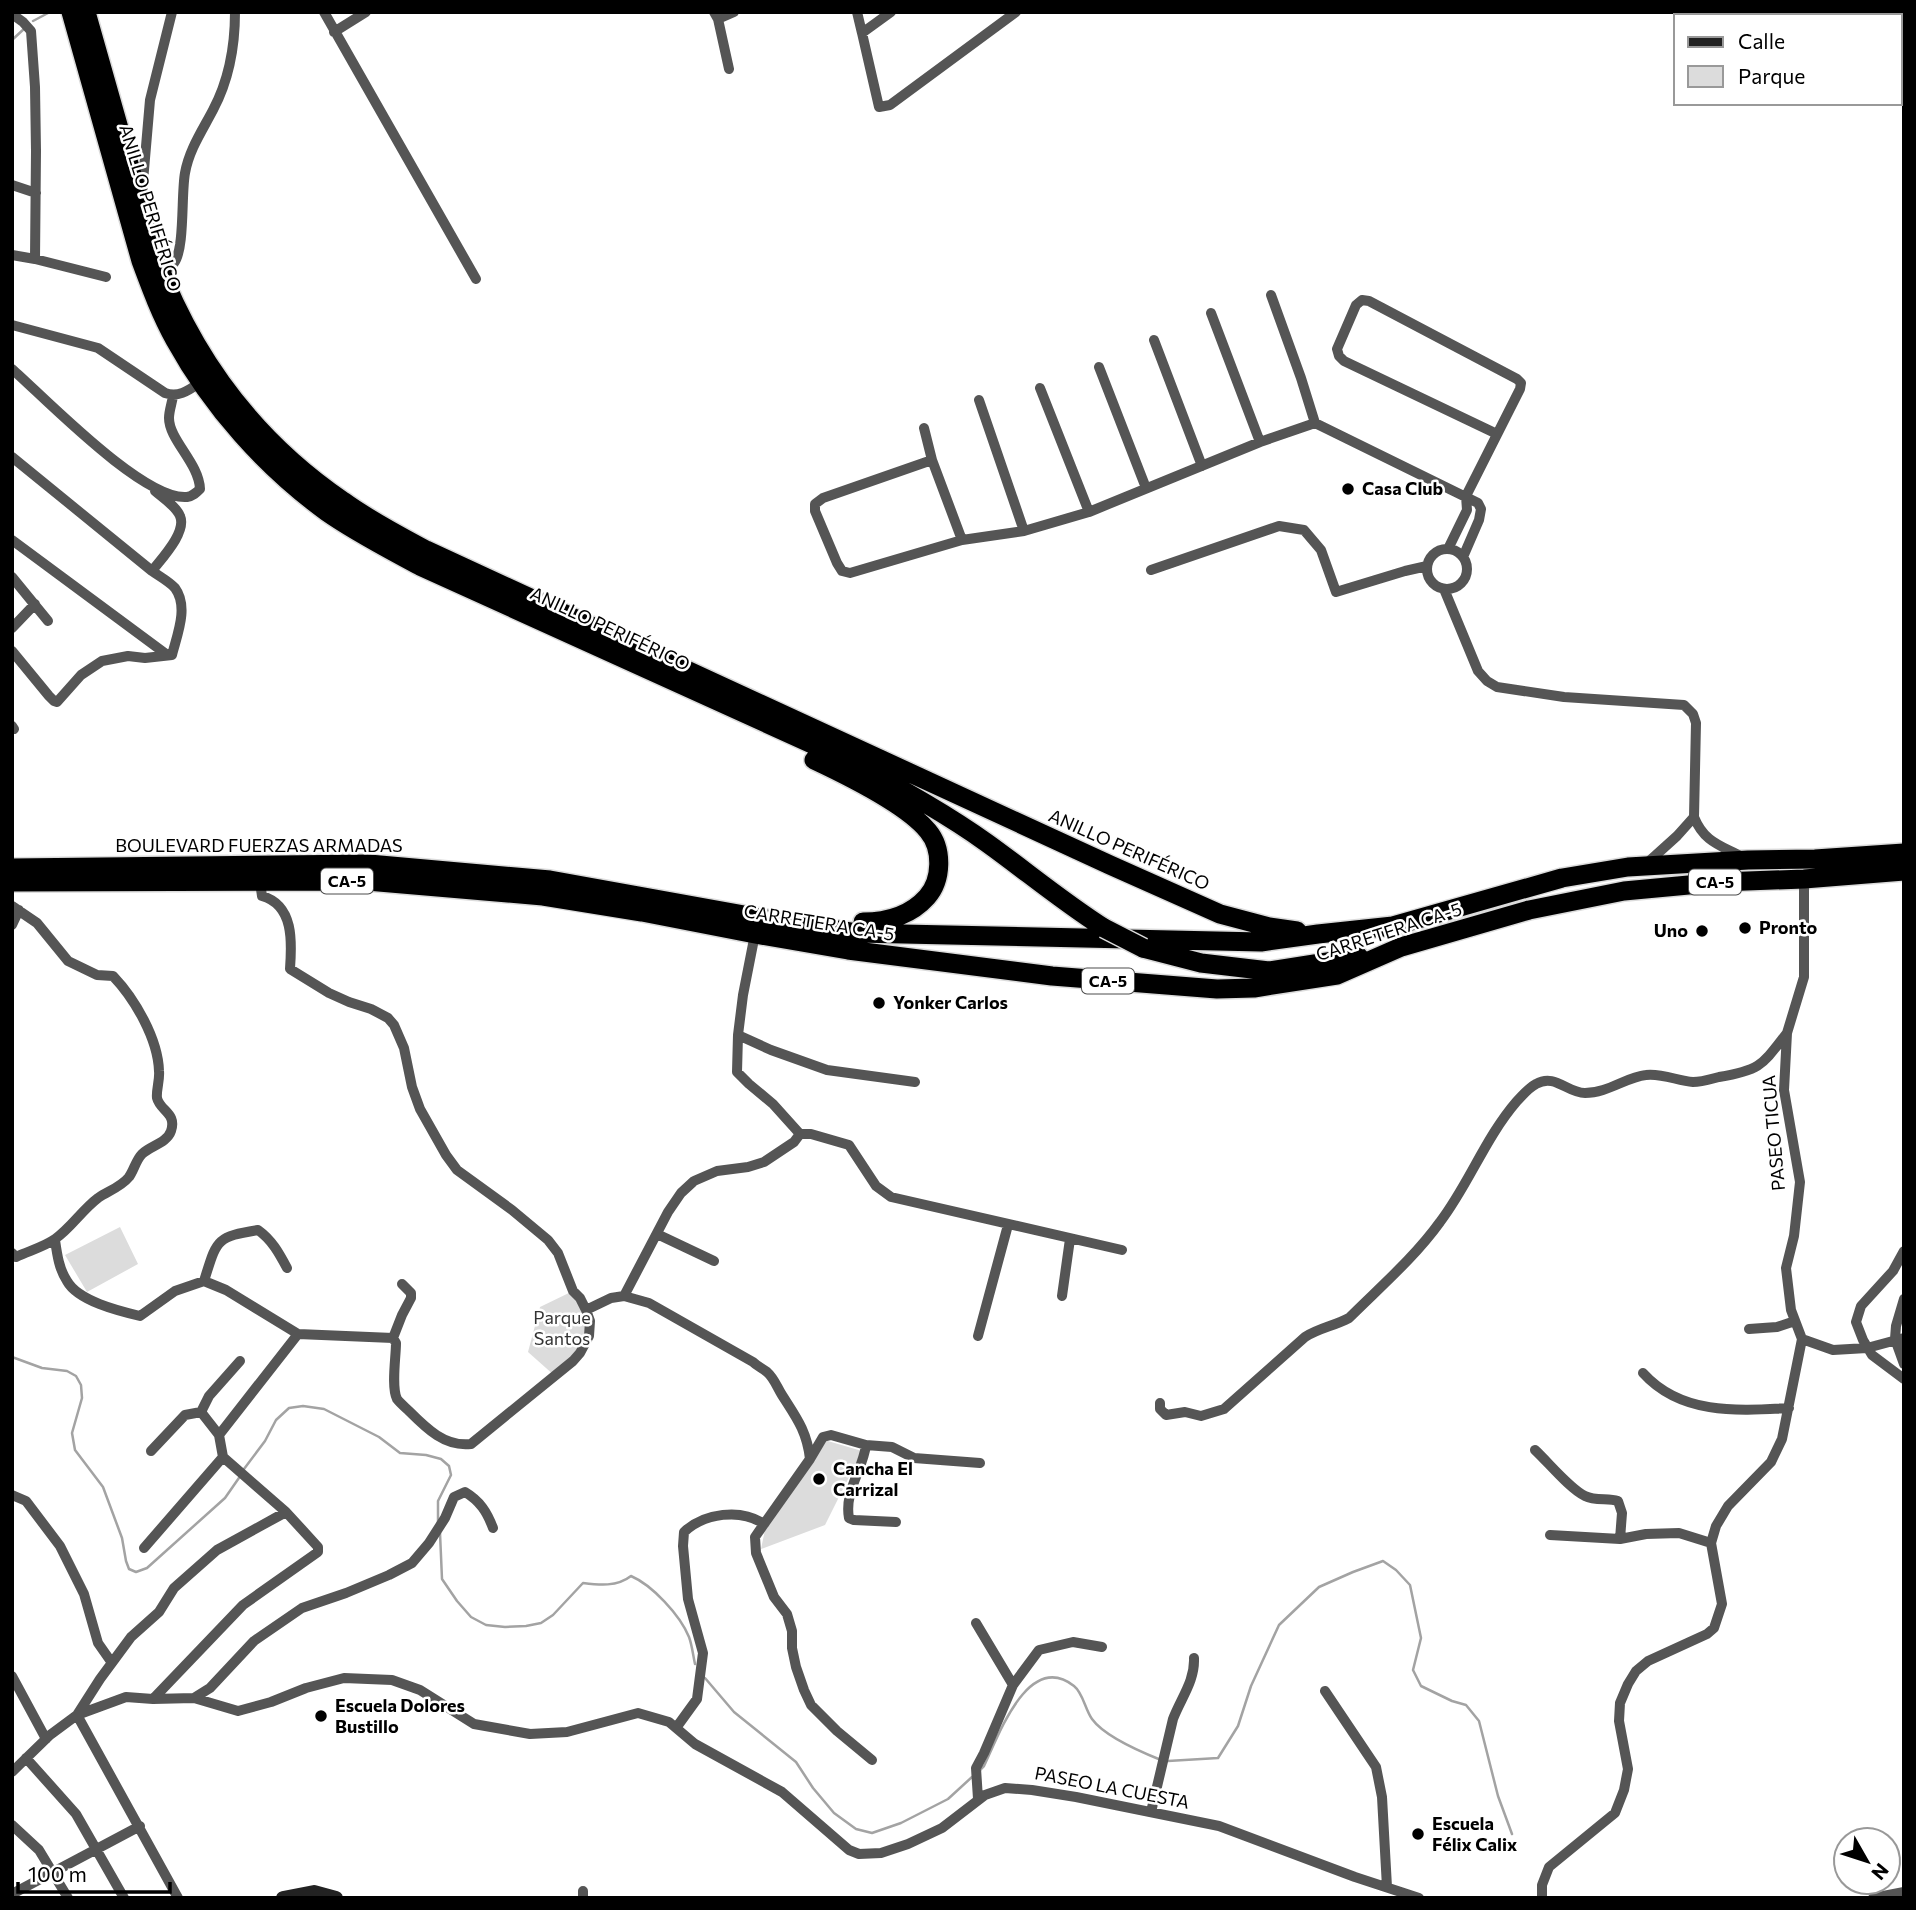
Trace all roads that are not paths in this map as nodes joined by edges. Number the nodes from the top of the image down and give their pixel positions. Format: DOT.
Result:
graph roads {
  1 [pos="71,12"];
  2 [pos="86,12"];
  3 [pos="172,12"];
  4 [pos="235,12"];
  5 [pos="324,12"];
  6 [pos="366,12"];
  7 [pos="734,12"];
  8 [pos="857,12"];
  9 [pos="891,12"];
  10 [pos="1016,12"];
  11 [pos="12,14"];
  12 [pos="716,16"];
  13 [pos="334,32"];
  14 [pos="862,33"];
  15 [pos="729,69"];
  16 [pos="12,185"];
  17 [pos="36,193"];
  18 [pos="141,210"];
  19 [pos="12,255"];
  20 [pos="35,260"];
  21 [pos="161,272"];
  22 [pos="106,277"];
  23 [pos="476,279"];
  24 [pos="1271,295"];
  25 [pos="1211,313"];
  26 [pos="12,325"];
  27 [pos="1154,340"];
  28 [pos="1099,367"];
  29 [pos="12,369"];
  30 [pos="201,382"];
  31 [pos="1040,388"];
  32 [pos="173,396"];
  33 [pos="979,400"];
  34 [pos="1315,423"];
  35 [pos="924,428"];
  36 [pos="1497,434"];
  37 [pos="1260,442"];
  38 [pos="12,457"];
  39 [pos="932,460"];
  40 [pos="1202,466"];
  41 [pos="149,486"];
  42 [pos="1146,488"];
  43 [pos="1466,496"];
  44 [pos="1089,512"];
  45 [pos="1024,531"];
  46 [pos="12,540"];
  47 [pos="962,540"];
  48 [pos="1448,549"];
  49 [pos="1464,557"];
  50 [pos="1427,566"];
  51 [pos="1151,570"];
  52 [pos="152,571"];
  53 [pos="12,577"];
  54 [pos="1444,589"];
  55 [pos="35,604"];
  56 [pos="48,621"];
  57 [pos="12,628"];
  58 [pos="580,638"];
  59 [pos="12,651"];
  60 [pos="172,654"];
  61 [pos="1694,817"];
  62 [pos="1904,853"];
  63 [pos="1748,860"];
  64 [pos="1645,865"];
  65 [pos="12,868"];
  66 [pos="1904,871"];
  67 [pos="1804,879"];
  68 [pos="12,882"];
  69 [pos="260,882"];
  70 [pos="671,902"];
  71 [pos="16,908"];
  72 [pos="678,920"];
  73 [pos="12,925"];
  74 [pos="755,934"];
  75 [pos="1318,934"];
  76 [pos="1401,947"];
  77 [pos="1787,1033"];
  78 [pos="738,1035"];
  79 [pos="915,1082"];
  80 [pos="800,1134"];
  81 [pos="1008,1225"];
  82 [pos="657,1234"];
  83 [pos="1070,1239"];
  84 [pos="55,1240"];
  85 [pos="1122,1250"];
  86 [pos="1904,1251"];
  87 [pos="12,1253"];
  88 [pos="714,1261"];
  89 [pos="287,1269"];
  90 [pos="204,1281"];
  91 [pos="402,1284"];
  92 [pos="624,1296"];
  93 [pos="1062,1296"];
  94 [pos="1904,1298"];
  95 [pos="586,1310"];
  96 [pos="1795,1321"];
  97 [pos="1749,1329"];
  98 [pos="298,1334"];
  99 [pos="978,1336"];
  100 [pos="393,1338"];
  101 [pos="1900,1338"];
  102 [pos="1802,1339"];
  103 [pos="1867,1348"];
  104 [pos="240,1361"];
  105 [pos="1904,1364"];
  106 [pos="1643,1373"];
  107 [pos="1904,1379"];
  108 [pos="1160,1403"];
  109 [pos="1789,1408"];
  110 [pos="201,1412"];
  111 [pos="219,1435"];
  112 [pos="866,1445"];
  113 [pos="1535,1450"];
  114 [pos="151,1451"];
  115 [pos="223,1457"];
  116 [pos="810,1459"];
  117 [pos="980,1463"];
  118 [pos="12,1495"];
  119 [pos="286,1512"];
  120 [pos="896,1522"];
  121 [pos="764,1524"];
  122 [pos="493,1528"];
  123 [pos="1549,1535"];
  124 [pos="1620,1539"];
  125 [pos="1712,1543"];
  126 [pos="144,1548"];
  127 [pos="976,1623"];
  128 [pos="1102,1647"];
  129 [pos="1194,1657"];
  130 [pos="112,1663"];
  131 [pos="12,1676"];
  132 [pos="1013,1685"];
  133 [pos="1325,1691"];
  134 [pos="194,1698"];
  135 [pos="153,1699"];
  136 [pos="77,1715"];
  137 [pos="676,1728"];
  138 [pos="46,1739"];
  139 [pos="26,1758"];
  140 [pos="872,1760"];
  141 [pos="12,1772"];
  142 [pos="978,1799"];
  143 [pos="1151,1812"];
  144 [pos="12,1825"];
  145 [pos="140,1826"];
  146 [pos="97,1848"];
  147 [pos="53,1872"];
  148 [pos="1387,1887"];
  149 [pos="1904,1892"];
  150 [pos="12,1894"];
  151 [pos="68,1898"];
  152 [pos="124,1898"];
  153 [pos="178,1898"];
  154 [pos="283,1898"];
  155 [pos="336,1898"];
  156 [pos="1419,1898"];
  157 [pos="1542,1898"];
  158 [pos="1873,1898"];
  1 -- 30 [label="highway, ANILLO PERIFÉRICO"];
  2 -- 18 [label="highway, ANILLO PERIFÉRICO"];
  3 -- 18 [label="street"];
  4 -- 21 [label="street"];
  5 -- 13 [label="street"];
  6 -- 13 [label="street"];
  7 -- 12 [label="street"];
  8 -- 14 [label="street"];
  9 -- 14 [label="street"];
  10 -- 14 [label="street"];
  11 -- 17 [label="street"];
  12 -- 15 [label="street"];
  13 -- 23 [label="street"];
  16 -- 17 [label="street"];
  17 -- 20 [label="street"];
  18 -- 21 [label="highway, ANILLO PERIFÉRICO"];
  19 -- 20 [label="street"];
  20 -- 22 [label="street"];
  21 -- 75 [label="highway, ANILLO PERIFÉRICO"];
  24 -- 34 [label="street"];
  25 -- 37 [label="street"];
  26 -- 32 [label="street"];
  27 -- 40 [label="street"];
  28 -- 42 [label="street"];
  29 -- 41 [label="street"];
  30 -- 32 [label="street"];
  30 -- 58 [label="highway, ANILLO PERIFÉRICO"];
  31 -- 44 [label="street"];
  32 -- 41 [label="street"];
  33 -- 45 [label="street"];
  34 -- 37 [label="street"];
  34 -- 43 [label="street"];
  35 -- 39 [label="street"];
  36 -- 36 [label="street"];
  36 -- 43 [label="street"];
  37 -- 40 [label="street"];
  38 -- 52 [label="street"];
  39 -- 47 [label="street"];
  39 -- 47 [label="street"];
  40 -- 42 [label="street"];
  41 -- 52 [label="street"];
  42 -- 44 [label="street"];
  43 -- 48 [label="street"];
  43 -- 49 [label="street"];
  44 -- 45 [label="street"];
  45 -- 47 [label="street"];
  46 -- 60 [label="street"];
  48 -- 49 [label="street"];
  48 -- 50 [label="street"];
  49 -- 54 [label="street"];
  50 -- 51 [label="street"];
  50 -- 54 [label="street"];
  52 -- 60 [label="street"];
  53 -- 55 [label="street"];
  54 -- 61 [label="street"];
  55 -- 56 [label="street"];
  55 -- 57 [label="street"];
  58 -- 70 [label="highway"];
  58 -- 76 [label="highway, ANILLO PERIFÉRICO, bridge"];
  59 -- 60 [label="street"];
  61 -- 63 [label="street"];
  61 -- 64 [label="street"];
  62 -- 63 [label="highway, CARRETERA CA-5 / CA-5"];
  63 -- 64 [label="highway, CARRETERA CA-5 / CA-5"];
  64 -- 75 [label="highway, CARRETERA CA-5 / CA-5"];
  65 -- 70 [label="highway, BOULEVARD FUERZAS ARMADAS / CA-5"];
  66 -- 67 [label="highway, CARRETERA CA-5 / CA-5"];
  67 -- 76 [label="highway, CARRETERA CA-5 / CA-5"];
  67 -- 77 [label="street, PASEO TICUA"];
  68 -- 69 [label="highway, BOULEVARD FUERZAS ARMADAS / CA-5"];
  69 -- 72 [label="highway, BOULEVARD FUERZAS ARMADAS / CA-5"];
  69 -- 95 [label="street"];
  70 -- 75 [label="highway, CARRETERA CA-5 / CA-5"];
  71 -- 73 [label="street"];
  71 -- 84 [label="street"];
  72 -- 74 [label="highway, CARRETERA CA-5 / CA-5"];
  74 -- 76 [label="highway, CARRETERA CA-5 / CA-5"];
  74 -- 78 [label="street"];
  77 -- 96 [label="street, PASEO TICUA"];
  77 -- 108 [label="street"];
  78 -- 79 [label="street"];
  78 -- 80 [label="street"];
  80 -- 81 [label="street"];
  80 -- 82 [label="street"];
  81 -- 83 [label="street"];
  81 -- 99 [label="street"];
  82 -- 88 [label="street"];
  82 -- 92 [label="street"];
  83 -- 85 [label="street"];
  83 -- 93 [label="street"];
  84 -- 87 [label="street"];
  84 -- 90 [label="street"];
  86 -- 103 [label="street"];
  89 -- 90 [label="street"];
  90 -- 98 [label="street"];
  91 -- 100 [label="street"];
  92 -- 95 [label="street"];
  92 -- 116 [label="street"];
  94 -- 101 [label="street"];
  95 -- 100 [label="street"];
  96 -- 97 [label="street"];
  96 -- 102 [label="street, PASEO TICUA"];
  98 -- 100 [label="street"];
  98 -- 111 [label="street"];
  101 -- 103 [label="street"];
  101 -- 105 [label="street"];
  102 -- 103 [label="street"];
  102 -- 109 [label="street"];
  103 -- 107 [label="street"];
  104 -- 110 [label="street"];
  106 -- 109 [label="street"];
  109 -- 125 [label="street"];
  110 -- 111 [label="street"];
  110 -- 114 [label="street"];
  111 -- 115 [label="street"];
  112 -- 116 [label="street"];
  112 -- 117 [label="street"];
  112 -- 120 [label="street"];
  113 -- 124 [label="street"];
  115 -- 119 [label="street"];
  115 -- 126 [label="street"];
  116 -- 121 [label="street"];
  118 -- 130 [label="street"];
  119 -- 130 [label="street"];
  119 -- 135 [label="street"];
  121 -- 137 [label="street"];
  121 -- 140 [label="street"];
  122 -- 134 [label="street"];
  123 -- 124 [label="street"];
  124 -- 125 [label="street"];
  125 -- 157 [label="street"];
  127 -- 132 [label="street"];
  128 -- 132 [label="street"];
  129 -- 143 [label="street"];
  130 -- 136 [label="street"];
  131 -- 138 [label="street"];
  132 -- 142 [label="street"];
  133 -- 148 [label="street"];
  134 -- 135 [label="street, PASEO LA CUESTA"];
  134 -- 137 [label="street, PASEO LA CUESTA"];
  135 -- 136 [label="street, PASEO LA CUESTA"];
  136 -- 138 [label="street, PASEO LA CUESTA"];
  136 -- 145 [label="street"];
  137 -- 142 [label="street, PASEO LA CUESTA"];
  138 -- 139 [label="street, PASEO LA CUESTA"];
  139 -- 141 [label="street, PASEO LA CUESTA"];
  139 -- 146 [label="street"];
  142 -- 143 [label="street, PASEO LA CUESTA"];
  143 -- 148 [label="street, PASEO LA CUESTA"];
  144 -- 147 [label="street"];
  145 -- 146 [label="street"];
  145 -- 153 [label="street"];
  146 -- 147 [label="street"];
  146 -- 152 [label="street"];
  147 -- 150 [label="street"];
  147 -- 151 [label="street"];
  148 -- 156 [label="street, PASEO LA CUESTA"];
  149 -- 158 [label="street"];
  154 -- 155 [label="street"];
}
